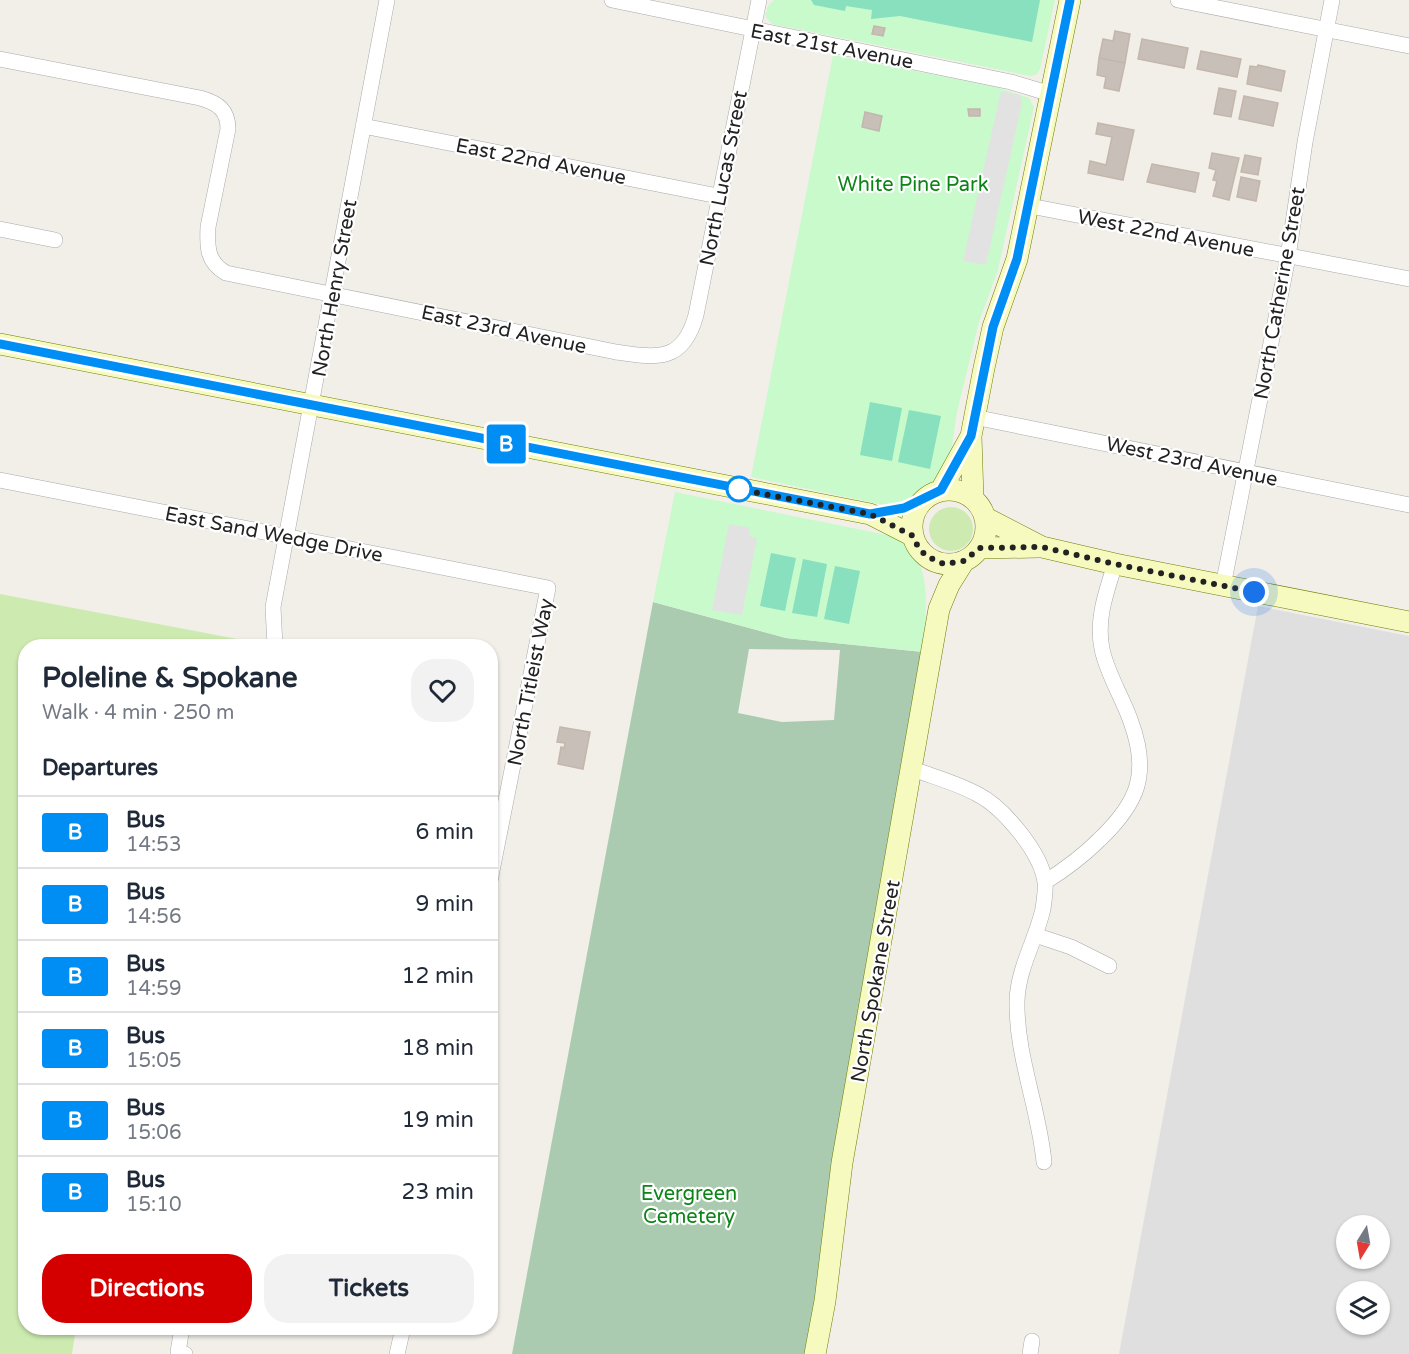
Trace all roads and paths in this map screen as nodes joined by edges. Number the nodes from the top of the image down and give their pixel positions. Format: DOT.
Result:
graph roads {
  1 [pos="387,0"];
  2 [pos="612,0"];
  3 [pos="759,0"];
  4 [pos="1070,0"];
  5 [pos="1178,0"];
  6 [pos="1332,0"];
  7 [pos="1326,29"];
  8 [pos="753,30"];
  9 [pos="1409,46"];
  10 [pos="0,59"];
  11 [pos="1051,94"];
  12 [pos="363,126"];
  13 [pos="718,196"];
  14 [pos="1030,206"];
  15 [pos="0,229"];
  16 [pos="55,240"];
  17 [pos="1288,257"];
  18 [pos="1409,279"];
  19 [pos="332,294"];
  20 [pos="0,344"];
  21 [pos="675,351"];
  22 [pos="312,405"];
  23 [pos="973,426"];
  24 [pos="1245,472"];
  25 [pos="0,480"];
  26 [pos="932,495"];
  27 [pos="973,498"];
  28 [pos="1409,505"];
  29 [pos="870,514"];
  30 [pos="986,518"];
  31 [pos="285,536"];
  32 [pos="913,536"];
  33 [pos="1042,547"];
  34 [pos="972,555"];
  35 [pos="926,556"];
  36 [pos="1115,564"];
  37 [pos="1222,586"];
  38 [pos="548,588"];
  39 [pos="939,609"];
  40 [pos="1409,622"];
  41 [pos="275,639"];
  42 [pos="913,769"];
  43 [pos="498,841"];
  44 [pos="1045,882"];
  45 [pos="1035,935"];
  46 [pos="1109,966"];
  47 [pos="1044,1162"];
  48 [pos="182,1335"];
  49 [pos="401,1335"];
  50 [pos="182,1353"];
  51 [pos="397,1354"];
  52 [pos="815,1354"];
  1 -- 12 [label="street, North Henry Street"];
  2 -- 8 [label="street, East 21st Avenue"];
  3 -- 8 [label="street, North Lucas Street"];
  4 -- 11 [label="main road"];
  5 -- 7 [label="street"];
  6 -- 7 [label="street, North Catherine Street"];
  7 -- 9 [label="street"];
  7 -- 17 [label="street, North Catherine Street"];
  8 -- 11 [label="street, East 21st Avenue"];
  8 -- 13 [label="street, North Lucas Street"];
  10 -- 19 [label="street, East 23rd Avenue"];
  11 -- 14 [label="main road"];
  12 -- 13 [label="street, East 22nd Avenue"];
  12 -- 19 [label="street, North Henry Street"];
  13 -- 21 [label="street, North Lucas Street"];
  14 -- 17 [label="street, West 22nd Avenue"];
  14 -- 23 [label="main road"];
  15 -- 16 [label="street"];
  17 -- 18 [label="street, West 22nd Avenue"];
  17 -- 24 [label="street, North Catherine Street"];
  19 -- 21 [label="street, East 23rd Avenue"];
  19 -- 22 [label="street, North Henry Street"];
  20 -- 22 [label="main road"];
  22 -- 29 [label="main road"];
  22 -- 31 [label="street, North Henry Street"];
  23 -- 24 [label="street, West 23rd Avenue"];
  23 -- 26 [label="main road"];
  23 -- 27 [label="main road"];
  24 -- 28 [label="street, West 23rd Avenue"];
  24 -- 37 [label="street, North Catherine Street"];
  25 -- 31 [label="street, East Sand Wedge Drive"];
  26 -- 27 [label="main road"];
  26 -- 29 [label="main road"];
  26 -- 32 [label="main road"];
  27 -- 30 [label="main road"];
  29 -- 32 [label="main road"];
  30 -- 33 [label="main road"];
  30 -- 34 [label="main road"];
  31 -- 38 [label="street, East Sand Wedge Drive"];
  31 -- 41 [label="street, North Henry Street"];
  32 -- 35 [label="main road"];
  33 -- 34 [label="main road"];
  33 -- 36 [label="main road"];
  34 -- 35 [label="main road"];
  34 -- 39 [label="main road, North Spokane Street"];
  35 -- 39 [label="main road, North Spokane Street"];
  36 -- 37 [label="main road"];
  36 -- 44 [label="street"];
  37 -- 40 [label="main road"];
  38 -- 43 [label="street, North Titleist Way"];
  39 -- 42 [label="main road, North Spokane Street"];
  42 -- 44 [label="street"];
  42 -- 52 [label="main road, North Spokane Street"];
  44 -- 45 [label="street"];
  45 -- 46 [label="street"];
  45 -- 47 [label="street"];
  48 -- 50 [label="street"];
  49 -- 51 [label="street"];
}
